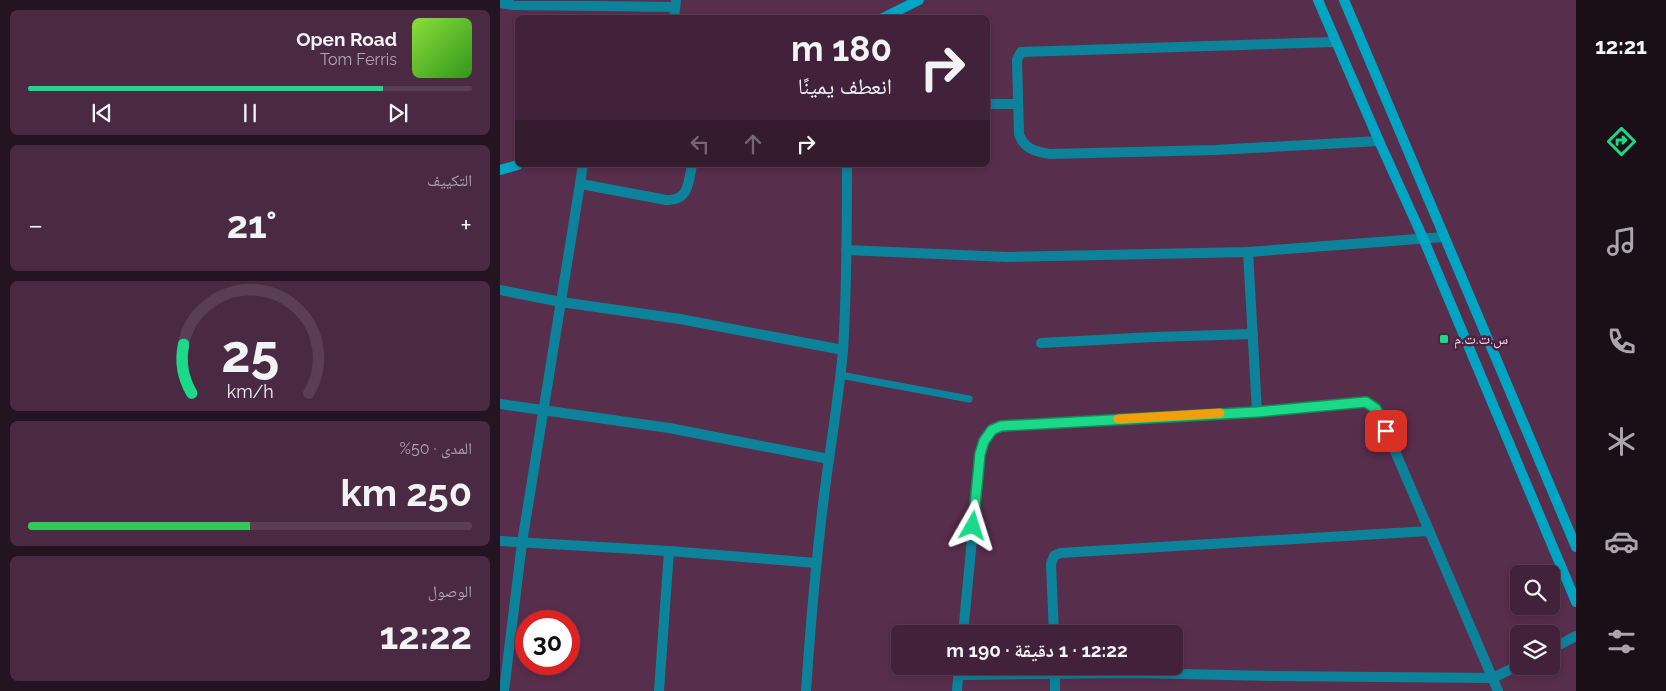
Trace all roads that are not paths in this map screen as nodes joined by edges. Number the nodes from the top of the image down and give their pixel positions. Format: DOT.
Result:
graph roads {
  1 [pos="919,0"];
  2 [pos="1318,0"];
  3 [pos="1344,0"];
  4 [pos="500,3"];
  5 [pos="676,3"];
  6 [pos="889,15"];
  7 [pos="1335,42"];
  8 [pos="990,104"];
  9 [pos="1017,104"];
  10 [pos="1379,141"];
  11 [pos="515,165"];
  12 [pos="583,167"];
  13 [pos="692,167"];
  14 [pos="847,167"];
  15 [pos="500,170"];
  16 [pos="581,184"];
  17 [pos="1444,237"];
  18 [pos="1423,238"];
  19 [pos="846,250"];
  20 [pos="1248,252"];
  21 [pos="500,290"];
  22 [pos="561,302"];
  23 [pos="1253,334"];
  24 [pos="1041,343"];
  25 [pos="843,350"];
  26 [pos="840,375"];
  27 [pos="970,399"];
  28 [pos="500,404"];
  29 [pos="544,411"];
  30 [pos="1257,412"];
  31 [pos="829,459"];
  32 [pos="1429,531"];
  33 [pos="500,541"];
  34 [pos="522,543"];
  35 [pos="1576,547"];
  36 [pos="669,551"];
  37 [pos="816,563"];
  38 [pos="1576,602"];
  39 [pos="963,625"];
  40 [pos="1054,625"];
  41 [pos="1576,636"];
  42 [pos="1560,644"];
  43 [pos="504,659"];
  44 [pos="1510,670"];
  45 [pos="1183,674"];
  46 [pos="959,675"];
  47 [pos="1055,675"];
  48 [pos="1493,678"];
  49 [pos="504,691"];
  50 [pos="659,691"];
  51 [pos="806,691"];
  52 [pos="957,691"];
  53 [pos="1055,691"];
  54 [pos="1498,691"];
  1 -- 6 [label="street"];
  2 -- 7 [label="street"];
  3 -- 17 [label="street"];
  4 -- 5 [label="street"];
  7 -- 9 [label="street"];
  7 -- 10 [label="street"];
  8 -- 9 [label="street"];
  9 -- 10 [label="street"];
  10 -- 18 [label="street"];
  11 -- 15 [label="street"];
  12 -- 16 [label="street"];
  13 -- 16 [label="street"];
  14 -- 19 [label="street"];
  16 -- 22 [label="street"];
  17 -- 18 [label="street"];
  17 -- 35 [label="street"];
  18 -- 20 [label="street"];
  18 -- 38 [label="street"];
  19 -- 20 [label="street"];
  19 -- 25 [label="street"];
  20 -- 23 [label="street"];
  21 -- 22 [label="street"];
  22 -- 25 [label="street"];
  22 -- 29 [label="street"];
  23 -- 24 [label="street"];
  23 -- 30 [label="street"];
  25 -- 26 [label="street"];
  26 -- 27 [label="lane"];
  26 -- 31 [label="street"];
  28 -- 29 [label="street"];
  29 -- 31 [label="street"];
  29 -- 34 [label="street"];
  30 -- 32 [label="street"];
  30 -- 39 [label="street"];
  31 -- 37 [label="street"];
  32 -- 40 [label="street"];
  32 -- 48 [label="street"];
  33 -- 34 [label="street"];
  34 -- 36 [label="street"];
  34 -- 43 [label="street"];
  36 -- 37 [label="street"];
  36 -- 50 [label="street"];
  37 -- 51 [label="street"];
  41 -- 42 [label="street"];
  43 -- 49 [label="street"];
  44 -- 48 [label="street"];
  45 -- 48 [label="street"];
  46 -- 52 [label="street"];
  47 -- 53 [label="street"];
  48 -- 54 [label="street"];
}
